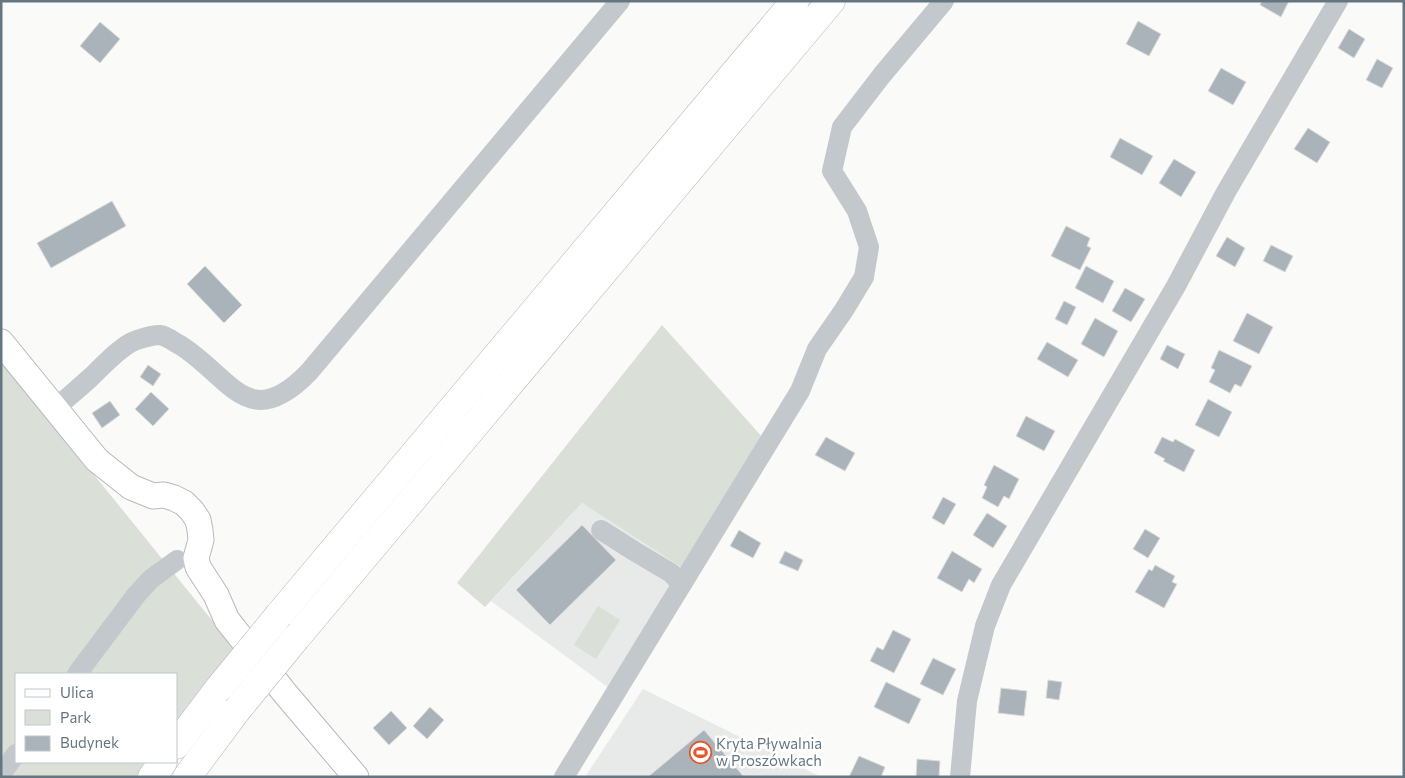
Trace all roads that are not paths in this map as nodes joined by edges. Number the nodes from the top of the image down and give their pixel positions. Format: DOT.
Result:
graph roads {
  1 [pos="620,1"];
  2 [pos="795,1"];
  3 [pos="830,1"];
  4 [pos="944,1"];
  5 [pos="1338,1"];
  6 [pos="1,342"];
  7 [pos="56,408"];
  8 [pos="601,530"];
  9 [pos="177,560"];
  10 [pos="686,578"];
  11 [pos="78,673"];
  12 [pos="178,742"];
  13 [pos="15,755"];
  14 [pos="162,763"];
  15 [pos="1,774"];
  16 [pos="152,777"];
  17 [pos="187,777"];
  18 [pos="356,777"];
  19 [pos="564,777"];
  20 [pos="960,777"];
  1 -- 7 [label="street"];
  2 -- 12 [label="highway, bridge"];
  3 -- 17 [label="highway, bridge"];
  4 -- 10 [label="street"];
  5 -- 20 [label="street"];
  6 -- 7 [label="main road"];
  7 -- 18 [label="main road"];
  8 -- 10 [label="street"];
  9 -- 11 [label="street"];
  10 -- 19 [label="street"];
  13 -- 15 [label="street"];
  14 -- 16 [label="highway"];
}
